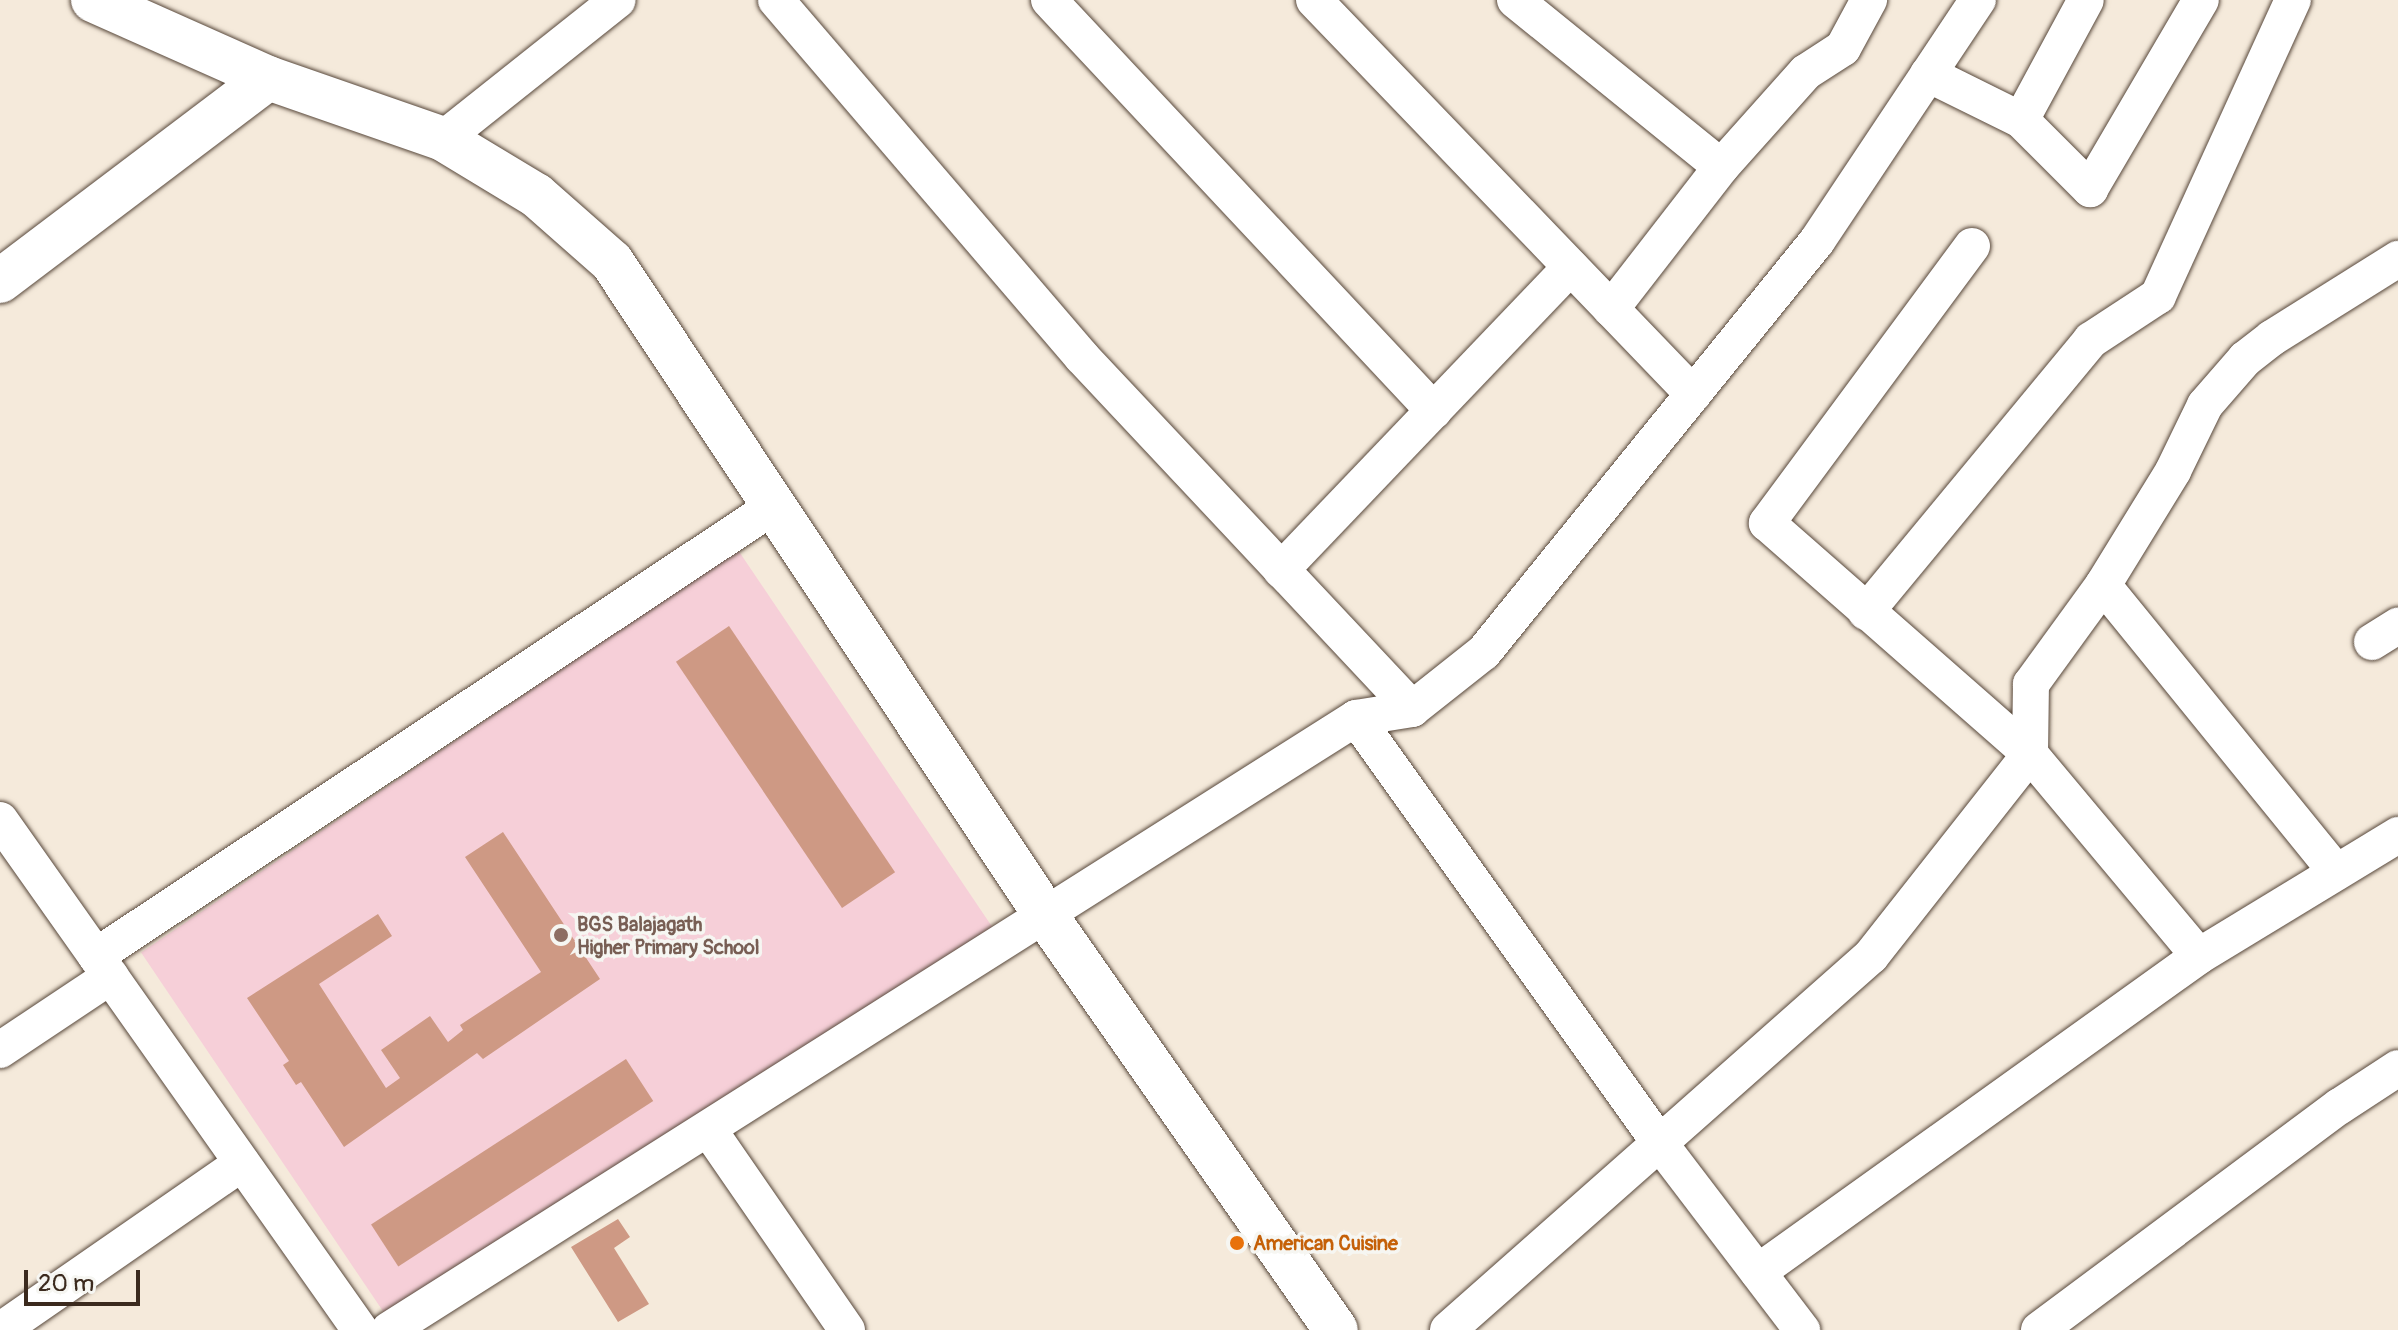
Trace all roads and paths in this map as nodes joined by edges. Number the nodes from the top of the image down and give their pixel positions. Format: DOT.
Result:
graph roads {
  1 [pos="93,0"];
  2 [pos="618,0"];
  3 [pos="776,0"];
  4 [pos="1049,0"];
  5 [pos="1314,0"];
  6 [pos="1515,0"];
  7 [pos="1869,0"];
  8 [pos="1978,0"];
  9 [pos="2086,0"];
  10 [pos="2201,0"];
  11 [pos="2293,0"];
  12 [pos="1928,74"];
  13 [pos="268,78"];
  14 [pos="2021,120"];
  15 [pos="443,139"];
  16 [pos="1721,167"];
  17 [pos="1972,246"];
  18 [pos="2398,259"];
  19 [pos="1571,267"];
  20 [pos="0,281"];
  21 [pos="1611,309"];
  22 [pos="1693,394"];
  23 [pos="1434,411"];
  24 [pos="774,506"];
  25 [pos="1281,570"];
  26 [pos="2103,585"];
  27 [pos="1866,612"];
  28 [pos="1412,709"];
  29 [pos="1356,718"];
  30 [pos="2030,754"];
  31 [pos="0,820"];
  32 [pos="2398,835"];
  33 [pos="2336,872"];
  34 [pos="1046,916"];
  35 [pos="2199,956"];
  36 [pos="103,966"];
  37 [pos="0,1050"];
  38 [pos="2398,1068"];
  39 [pos="709,1130"];
  40 [pos="1661,1145"];
  41 [pos="242,1163"];
  42 [pos="1758,1272"];
  43 [pos="1,1330"];
  44 [pos="360,1330"];
  45 [pos="389,1330"];
  46 [pos="847,1330"];
  47 [pos="1336,1330"];
  48 [pos="1448,1330"];
  49 [pos="1802,1330"];
  50 [pos="2039,1330"];
  1 -- 13 [label="main road"];
  2 -- 15 [label="street"];
  3 -- 25 [label="street"];
  4 -- 23 [label="street"];
  5 -- 19 [label="street"];
  6 -- 16 [label="street"];
  7 -- 16 [label="street"];
  8 -- 12 [label="street"];
  9 -- 14 [label="street"];
  10 -- 14 [label="street"];
  11 -- 27 [label="street"];
  12 -- 14 [label="street"];
  12 -- 22 [label="street"];
  13 -- 15 [label="main road"];
  13 -- 20 [label="main road"];
  15 -- 24 [label="main road"];
  16 -- 21 [label="street"];
  17 -- 27 [label="street"];
  18 -- 26 [label="street"];
  19 -- 21 [label="street"];
  19 -- 23 [label="street"];
  21 -- 22 [label="street"];
  22 -- 28 [label="street"];
  23 -- 25 [label="street"];
  24 -- 34 [label="main road"];
  24 -- 36 [label="street"];
  25 -- 28 [label="street"];
  26 -- 30 [label="street"];
  26 -- 33 [label="street"];
  27 -- 30 [label="street"];
  28 -- 29 [label="street"];
  29 -- 34 [label="street"];
  29 -- 40 [label="street"];
  30 -- 35 [label="street"];
  30 -- 40 [label="street"];
  31 -- 36 [label="street"];
  32 -- 33 [label="street"];
  33 -- 35 [label="street"];
  34 -- 39 [label="street"];
  34 -- 47 [label="main road"];
  35 -- 42 [label="street"];
  36 -- 37 [label="street"];
  36 -- 41 [label="street"];
  38 -- 50 [label="street"];
  39 -- 45 [label="street"];
  39 -- 46 [label="street"];
  40 -- 42 [label="street"];
  40 -- 48 [label="street"];
  41 -- 43 [label="street"];
  41 -- 44 [label="street"];
  42 -- 49 [label="street"];
}
